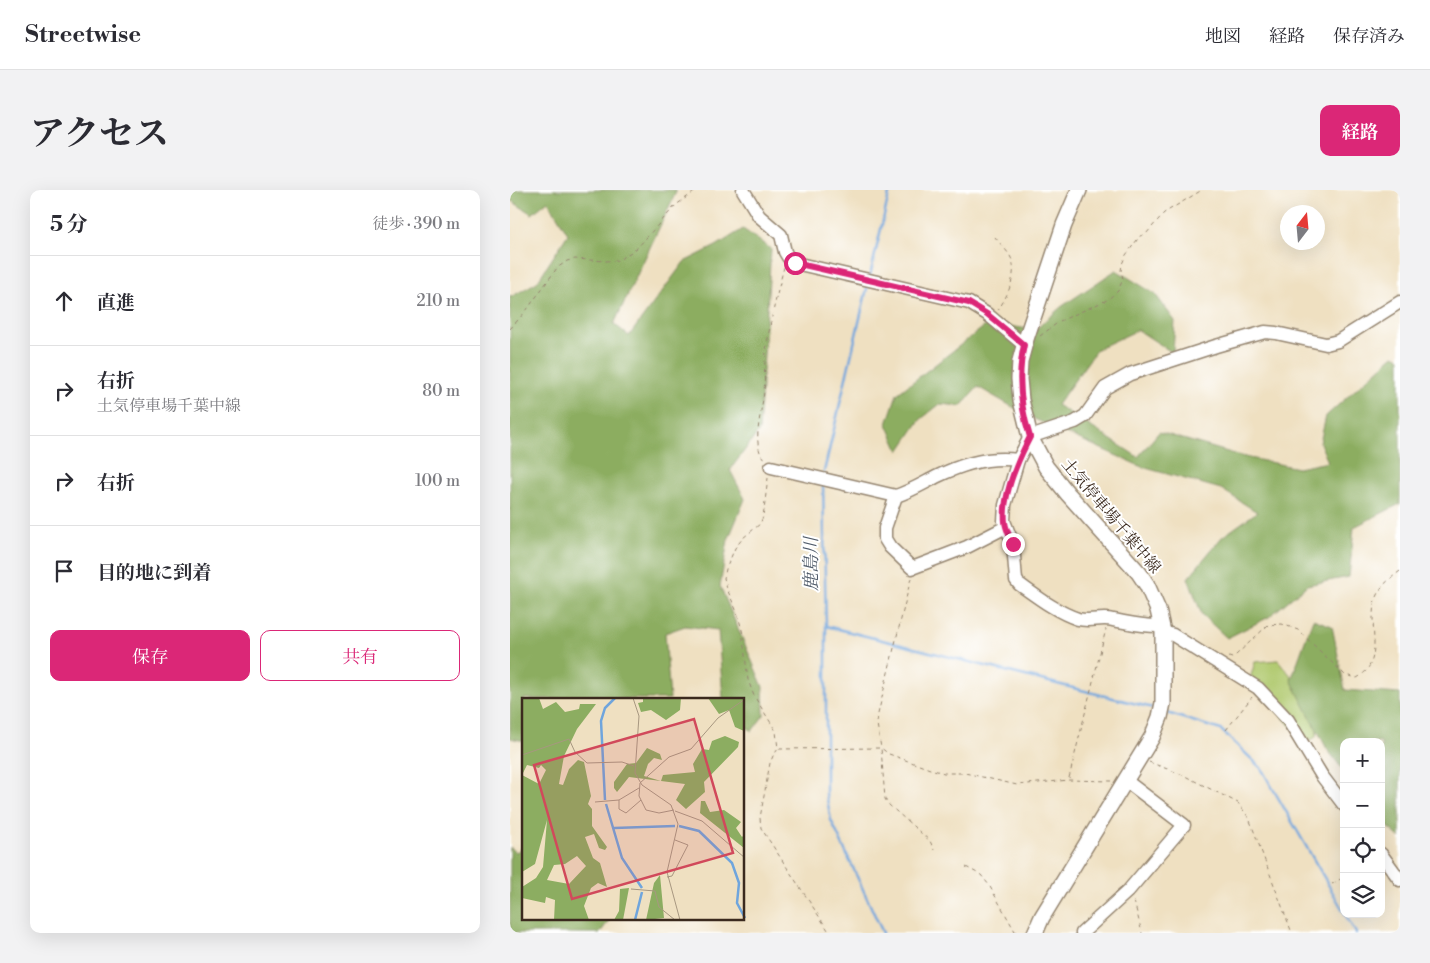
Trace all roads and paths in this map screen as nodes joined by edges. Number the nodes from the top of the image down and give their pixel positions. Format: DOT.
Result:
graph roads {
  1 [pos="697,190"];
  2 [pos="743,190"];
  3 [pos="1079,190"];
  4 [pos="1202,190"];
  5 [pos="1198,191"];
  6 [pos="995,237"];
  7 [pos="787,255"];
  8 [pos="1400,302"];
  9 [pos="992,319"];
  10 [pos="510,329"];
  11 [pos="1025,342"];
  12 [pos="1030,437"];
  13 [pos="1018,460"];
  14 [pos="771,467"];
  15 [pos="896,496"];
  16 [pos="1006,527"];
  17 [pos="912,568"];
  18 [pos="1400,571"];
  19 [pos="1109,619"];
  20 [pos="1163,629"];
  21 [pos="1227,656"];
  22 [pos="1258,688"];
  23 [pos="1226,730"];
  24 [pos="881,748"];
  25 [pos="778,749"];
  26 [pos="1139,759"];
  27 [pos="1069,780"];
  28 [pos="1124,782"];
  29 [pos="1340,799"];
  30 [pos="934,850"];
  31 [pos="1385,859"];
  32 [pos="966,867"];
  33 [pos="1340,880"];
  34 [pos="1400,880"];
  35 [pos="1332,884"];
  36 [pos="1130,888"];
  37 [pos="830,933"];
  38 [pos="1016,933"];
  39 [pos="1035,933"];
  40 [pos="1082,933"];
  41 [pos="1142,933"];
  42 [pos="1292,933"];
  1 -- 10 [label="path"];
  2 -- 7 [label="street"];
  3 -- 11 [label="main road, 土気停車場千葉中線"];
  4 -- 5 [label="path"];
  5 -- 11 [label="path"];
  6 -- 9 [label="path"];
  7 -- 9 [label="street"];
  7 -- 14 [label="path"];
  8 -- 12 [label="street"];
  9 -- 11 [label="street"];
  11 -- 12 [label="main road, 土気停車場千葉中線"];
  12 -- 13 [label="street"];
  12 -- 20 [label="main road, 土気停車場千葉中線"];
  13 -- 15 [label="street"];
  13 -- 16 [label="street"];
  14 -- 15 [label="street"];
  14 -- 25 [label="path"];
  15 -- 17 [label="street"];
  16 -- 17 [label="street"];
  16 -- 19 [label="street"];
  17 -- 24 [label="path"];
  18 -- 21 [label="path"];
  19 -- 20 [label="street"];
  19 -- 27 [label="path"];
  20 -- 22 [label="street"];
  20 -- 26 [label="main road, 土気停車場千葉中線"];
  22 -- 23 [label="path"];
  22 -- 29 [label="street"];
  24 -- 25 [label="path"];
  24 -- 27 [label="path"];
  24 -- 30 [label="path"];
  25 -- 37 [label="path"];
  26 -- 28 [label="main road, 土気停車場千葉中線"];
  26 -- 42 [label="path"];
  27 -- 28 [label="path"];
  28 -- 36 [label="street"];
  28 -- 39 [label="main road, 土気停車場千葉中線"];
  31 -- 34 [label="street"];
  32 -- 38 [label="path"];
  33 -- 35 [label="path"];
  36 -- 40 [label="street"];
  36 -- 41 [label="path"];
}
